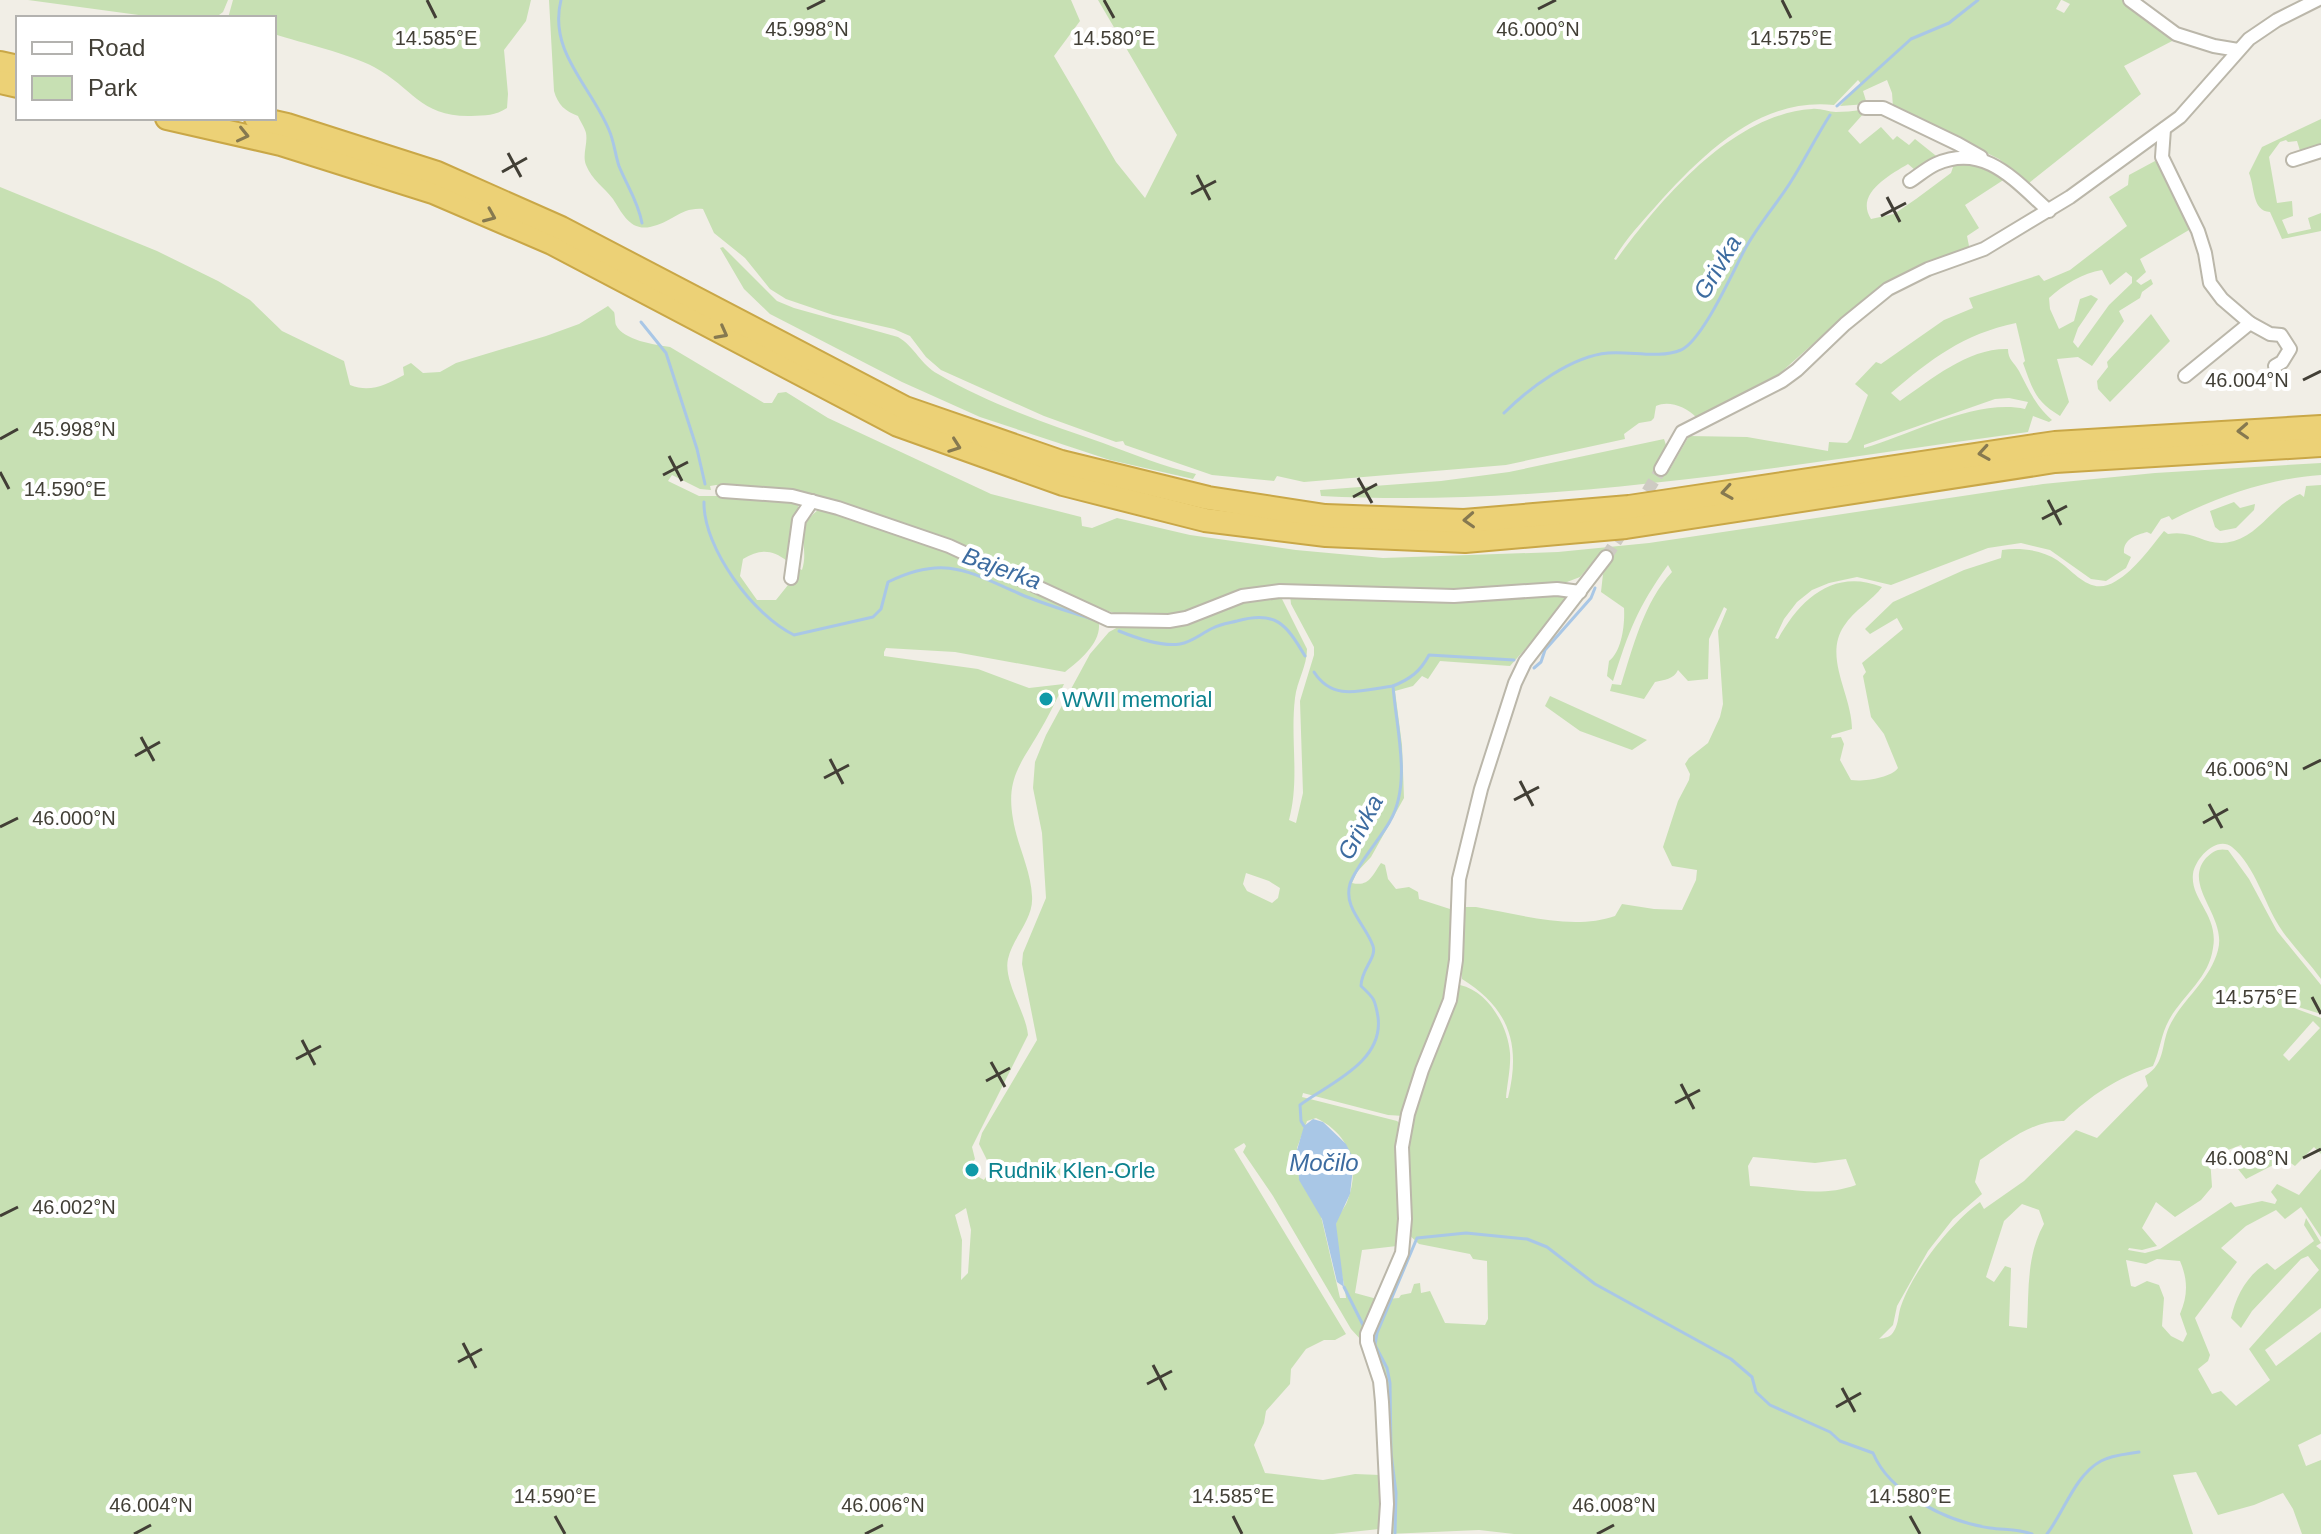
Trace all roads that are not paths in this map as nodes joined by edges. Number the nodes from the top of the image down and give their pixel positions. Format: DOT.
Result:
graph roads {
  1 [pos="2130,0"];
  2 [pos="2317,0"];
  3 [pos="2238,50"];
  4 [pos="1865,108"];
  5 [pos="176,120"];
  6 [pos="265,120"];
  7 [pos="2164,129"];
  8 [pos="2321,151"];
  9 [pos="1984,159"];
  10 [pos="2293,160"];
  11 [pos="1910,181"];
  12 [pos="2049,211"];
  13 [pos="2250,323"];
  14 [pos="2275,366"];
  15 [pos="2185,376"];
  16 [pos="2321,427"];
  17 [pos="2321,445"];
  18 [pos="1661,469"];
  19 [pos="723,491"];
  20 [pos="812,501"];
  21 [pos="1606,557"];
  22 [pos="791,578"];
  23 [pos="1580,592"];
  24 [pos="1385,1534"];
  1 -- 3 [label="street"];
  2 -- 3 [label="street"];
  3 -- 7 [label="street"];
  4 -- 9 [label="street"];
  5 -- 17 [label="highway, one-way"];
  16 -- 6 [label="highway, one-way"];
  7 -- 12 [label="street"];
  7 -- 13 [label="street"];
  8 -- 10 [label="street"];
  9 -- 11 [label="street"];
  9 -- 12 [label="street"];
  12 -- 18 [label="street"];
  13 -- 14 [label="street"];
  13 -- 15 [label="street"];
  19 -- 20 [label="street"];
  20 -- 22 [label="street"];
  20 -- 23 [label="street"];
  21 -- 23 [label="street"];
  23 -- 24 [label="street"];
}
